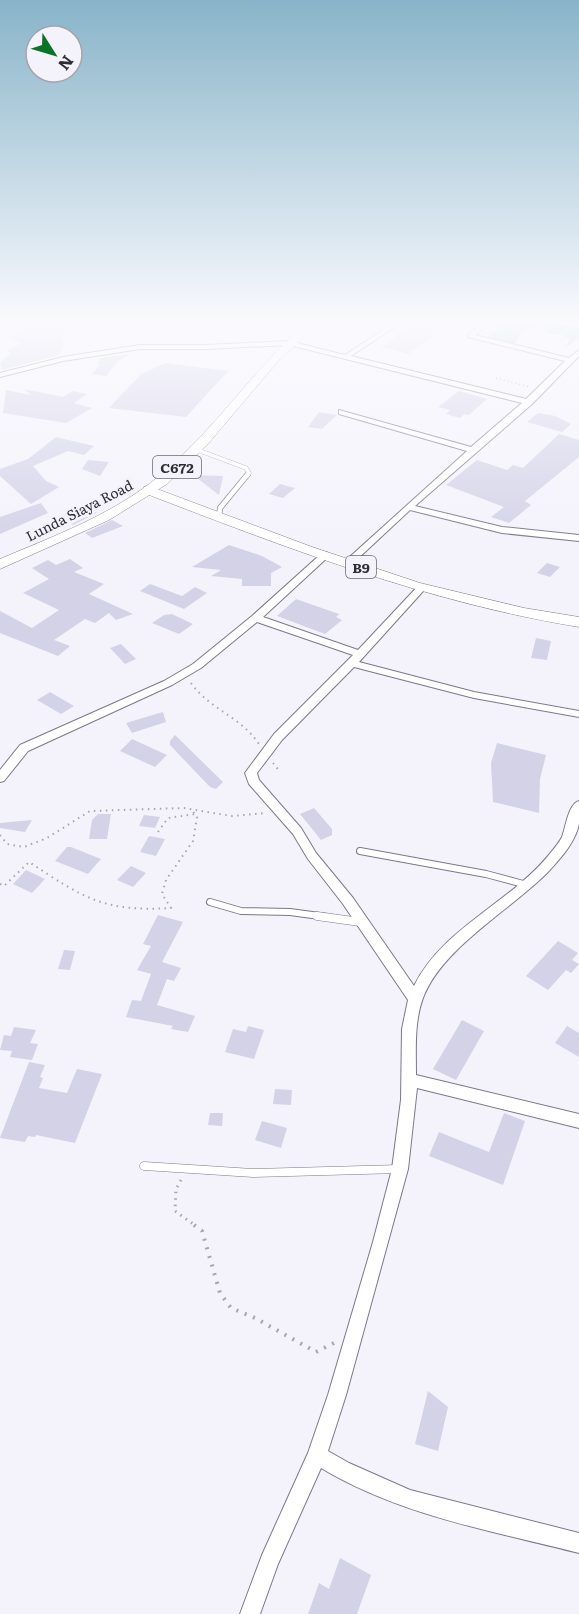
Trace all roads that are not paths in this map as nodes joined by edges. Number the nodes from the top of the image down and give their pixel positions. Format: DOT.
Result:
graph roads {
  1 [pos="243,395"];
  2 [pos="502,395"];
  3 [pos="535,395"];
  4 [pos="528,402"];
  5 [pos="342,412"];
  6 [pos="195,449"];
  7 [pos="473,450"];
  8 [pos="149,490"];
  9 [pos="408,507"];
  10 [pos="219,517"];
  11 [pos="579,538"];
  12 [pos="325,555"];
  13 [pos="348,563"];
  14 [pos="0,564"];
  15 [pos="422,587"];
  16 [pos="256,618"];
  17 [pos="579,622"];
  18 [pos="360,654"];
  19 [pos="352,663"];
  20 [pos="579,714"];
  21 [pos="0,778"];
  22 [pos="579,806"];
  23 [pos="360,851"];
  24 [pos="527,885"];
  25 [pos="210,902"];
  26 [pos="361,922"];
  27 [pos="415,999"];
  28 [pos="411,1080"];
  29 [pos="579,1121"];
  30 [pos="144,1167"];
  31 [pos="400,1168"];
  32 [pos="317,1455"];
  33 [pos="579,1543"];
  34 [pos="250,1614"];
  1 -- 6 [label="main road, Lunda Siaya Road / C672"];
  2 -- 4 [label="street"];
  3 -- 4 [label="street"];
  4 -- 7 [label="street"];
  5 -- 7 [label="street"];
  6 -- 8 [label="main road, Lunda Siaya Road / C672"];
  6 -- 10 [label="lane"];
  7 -- 9 [label="street"];
  8 -- 10 [label="main road, B9"];
  8 -- 14 [label="main road, Lunda Siaya Road / C672"];
  9 -- 11 [label="street"];
  9 -- 13 [label="street"];
  10 -- 12 [label="main road, B9"];
  12 -- 13 [label="main road, B9"];
  12 -- 16 [label="street"];
  13 -- 15 [label="main road, B9"];
  15 -- 17 [label="main road, B9"];
  15 -- 18 [label="street"];
  16 -- 18 [label="street"];
  16 -- 21 [label="street"];
  18 -- 19 [label="street"];
  19 -- 20 [label="street"];
  19 -- 26 [label="street"];
  22 -- 24 [label="street"];
  23 -- 24 [label="lane"];
  24 -- 27 [label="street"];
  25 -- 26 [label="lane"];
  26 -- 27 [label="street"];
  27 -- 28 [label="street"];
  28 -- 29 [label="street"];
  28 -- 31 [label="street"];
  30 -- 31 [label="lane"];
  31 -- 32 [label="street"];
  32 -- 33 [label="street"];
  32 -- 34 [label="street"];
}
